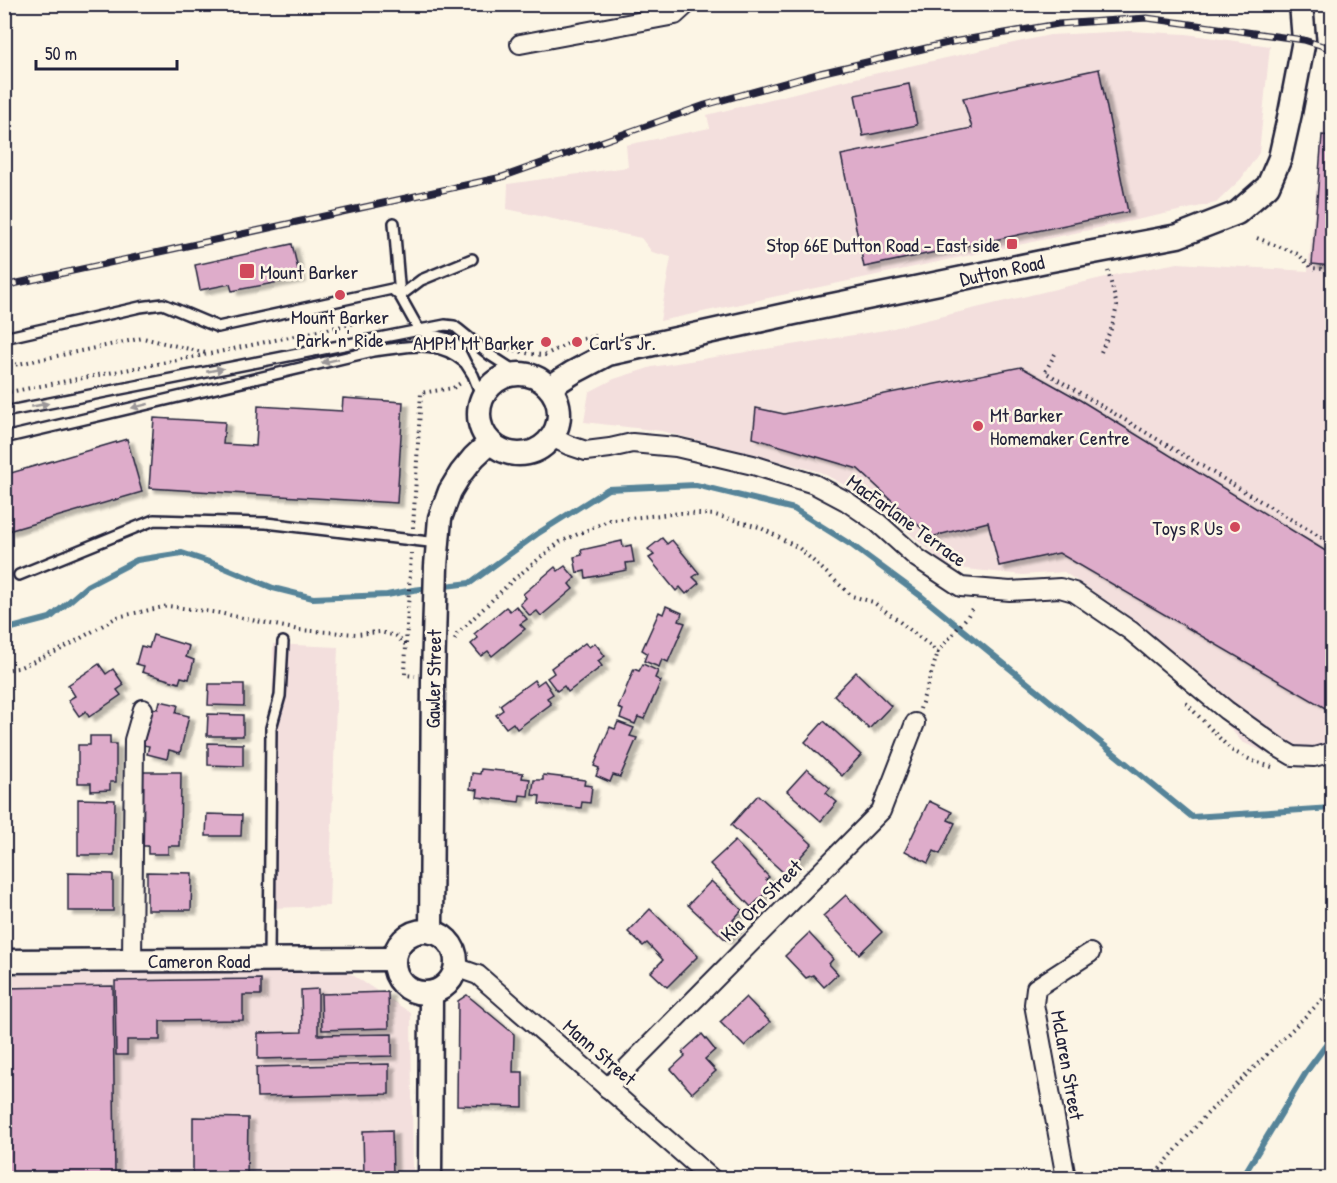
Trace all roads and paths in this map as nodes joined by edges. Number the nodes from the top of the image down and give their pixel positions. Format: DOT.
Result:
graph roads {
  1 [pos="687,4"];
  2 [pos="1301,4"];
  3 [pos="520,45"];
  4 [pos="394,223"];
  5 [pos="1257,237"];
  6 [pos="472,259"];
  7 [pos="1332,270"];
  8 [pos="1108,271"];
  9 [pos="400,296"];
  10 [pos="384,317"];
  11 [pos="419,330"];
  12 [pos="4,338"];
  13 [pos="1101,352"];
  14 [pos="209,354"];
  15 [pos="1054,354"];
  16 [pos="466,364"];
  17 [pos="4,367"];
  18 [pos="518,373"];
  19 [pos="550,387"];
  20 [pos="4,393"];
  21 [pos="482,398"];
  22 [pos="4,412"];
  23 [pos="552,437"];
  24 [pos="4,438"];
  25 [pos="490,442"];
  26 [pos="438,543"];
  27 [pos="1332,544"];
  28 [pos="19,575"];
  29 [pos="410,578"];
  30 [pos="984,605"];
  31 [pos="283,642"];
  32 [pos="406,645"];
  33 [pos="451,648"];
  34 [pos="938,652"];
  35 [pos="4,670"];
  36 [pos="433,678"];
  37 [pos="1184,700"];
  38 [pos="143,709"];
  39 [pos="915,723"];
  40 [pos="1332,752"];
  41 [pos="1275,767"];
  42 [pos="431,932"];
  43 [pos="1090,953"];
  44 [pos="394,959"];
  45 [pos="269,960"];
  46 [pos="4,961"];
  47 [pos="132,961"];
  48 [pos="455,967"];
  49 [pos="1332,990"];
  50 [pos="431,993"];
  51 [pos="607,1088"];
  52 [pos="429,1179"];
  53 [pos="711,1179"];
  54 [pos="1066,1179"];
  55 [pos="1152,1179"];
  1 -- 3 [label="street"];
  2 -- 19 [label="street, Dutton Road"];
  4 -- 9 [label="lane"];
  5 -- 7 [label="path"];
  6 -- 9 [label="lane"];
  8 -- 13 [label="path"];
  9 -- 11 [label="lane"];
  9 -- 12 [label="lane"];
  10 -- 14 [label="path"];
  11 -- 16 [label="lane"];
  11 -- 18 [label="lane"];
  22 -- 11 [label="lane, one-way"];
  14 -- 17 [label="path"];
  14 -- 20 [label="path"];
  15 -- 27 [label="path"];
  16 -- 21 [label="lane"];
  16 -- 24 [label="lane, one-way"];
  18 -- 19 [label="street"];
  18 -- 21 [label="street"];
  19 -- 23 [label="street"];
  21 -- 25 [label="street"];
  23 -- 25 [label="street"];
  23 -- 40 [label="street, MacFarlane Terrace"];
  25 -- 26 [label="street, Gawler Street"];
  26 -- 28 [label="lane"];
  26 -- 36 [label="street, Gawler Street"];
  29 -- 32 [label="path"];
  30 -- 34 [label="path"];
  31 -- 45 [label="lane"];
  32 -- 35 [label="path"];
  32 -- 36 [label="path"];
  33 -- 34 [label="path"];
  34 -- 39 [label="path"];
  36 -- 42 [label="street, Gawler Street"];
  37 -- 41 [label="path"];
  38 -- 47 [label="street"];
  39 -- 51 [label="street, Kia Ora Street"];
  42 -- 44 [label="street"];
  42 -- 48 [label="street"];
  43 -- 54 [label="street, McLaren Street"];
  44 -- 45 [label="street, Cameron Road"];
  44 -- 50 [label="street"];
  45 -- 47 [label="street, Cameron Road"];
  46 -- 47 [label="street, Cameron Road"];
  48 -- 50 [label="street"];
  48 -- 51 [label="street, Mann Street"];
  49 -- 55 [label="path"];
  50 -- 52 [label="street"];
  51 -- 53 [label="street, Mann Street"];
}
